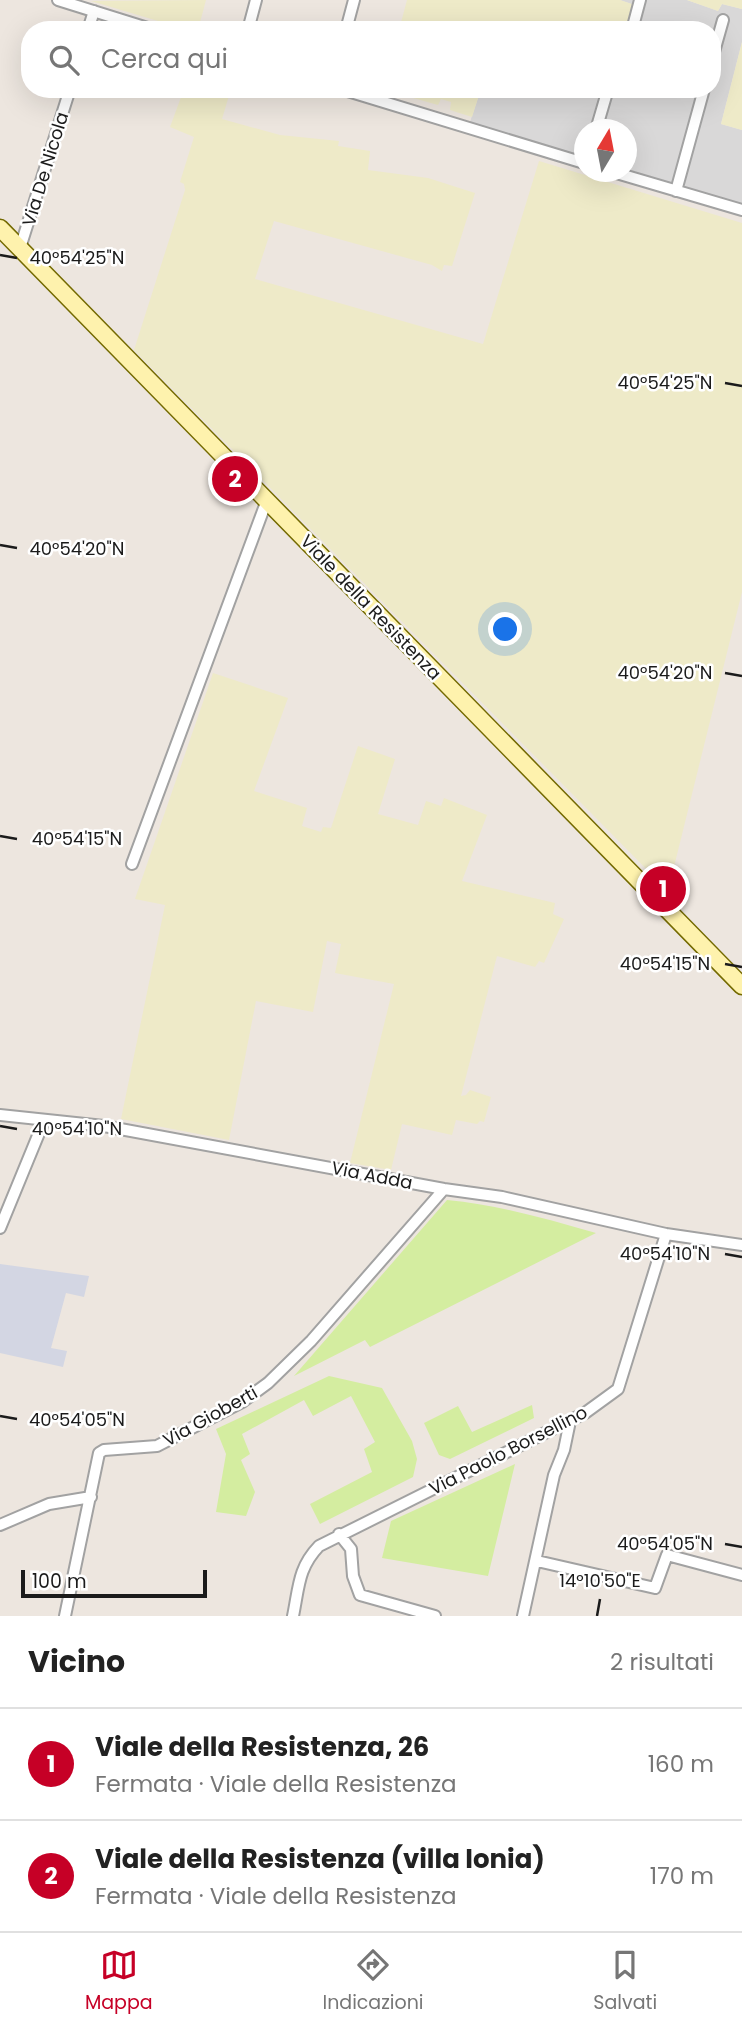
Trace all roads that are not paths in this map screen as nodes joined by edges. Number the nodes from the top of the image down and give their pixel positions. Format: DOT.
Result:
graph roads {
  1 [pos="58,0"];
  2 [pos="256,0"];
  3 [pos="354,0"];
  4 [pos="640,0"];
  5 [pos="83,4"];
  6 [pos="94,11"];
  7 [pos="723,20"];
  8 [pos="91,21"];
  9 [pos="126,21"];
  10 [pos="250,21"];
  11 [pos="348,21"];
  12 [pos="634,21"];
  13 [pos="721,27"];
  14 [pos="66,98"];
  15 [pos="371,98"];
  16 [pos="605,98"];
  17 [pos="702,98"];
  18 [pos="599,119"];
  19 [pos="574,160"];
  20 [pos="637,179"];
  21 [pos="677,191"];
  22 [pos="742,210"];
  23 [pos="0,228"];
  24 [pos="20,248"];
  25 [pos="267,500"];
  26 [pos="132,864"];
  27 [pos="742,986"];
  28 [pos="0,1115"];
  29 [pos="44,1121"];
  30 [pos="444,1189"];
  31 [pos="0,1228"];
  32 [pos="666,1234"];
  33 [pos="742,1245"];
  34 [pos="570,1421"];
  35 [pos="92,1497"];
  36 [pos="0,1525"];
  37 [pos="339,1534"];
  38 [pos="537,1561"];
  39 [pos="742,1575"];
  40 [pos="65,1616"];
  41 [pos="293,1616"];
  42 [pos="435,1616"];
  43 [pos="523,1616"];
  1 -- 5 [label="street"];
  2 -- 10 [label="street"];
  3 -- 11 [label="street"];
  4 -- 12 [label="street"];
  5 -- 6 [label="street"];
  6 -- 8 [label="street"];
  6 -- 9 [label="street"];
  7 -- 13 [label="street"];
  14 -- 24 [label="street, Via De Nicola"];
  15 -- 19 [label="street"];
  16 -- 18 [label="street"];
  17 -- 21 [label="street"];
  20 -- 21 [label="street"];
  21 -- 22 [label="street"];
  23 -- 24 [label="main road, Viale della Resistenza"];
  24 -- 25 [label="main road, Viale della Resistenza"];
  25 -- 26 [label="street"];
  25 -- 27 [label="main road, Viale della Resistenza"];
  28 -- 29 [label="street, Via Adda"];
  29 -- 30 [label="street, Via Adda"];
  29 -- 31 [label="street"];
  30 -- 32 [label="street, Via Adda"];
  30 -- 35 [label="street, Via Gioberti"];
  32 -- 33 [label="street, Via Adda"];
  32 -- 34 [label="street, Via Paolo Borsellino"];
  34 -- 37 [label="street, Via Paolo Borsellino"];
  34 -- 38 [label="street"];
  35 -- 36 [label="street"];
  35 -- 40 [label="street, Via Gioberti"];
  37 -- 41 [label="street, Via Paolo Borsellino"];
  37 -- 42 [label="street"];
  38 -- 39 [label="street"];
  38 -- 43 [label="street"];
}
